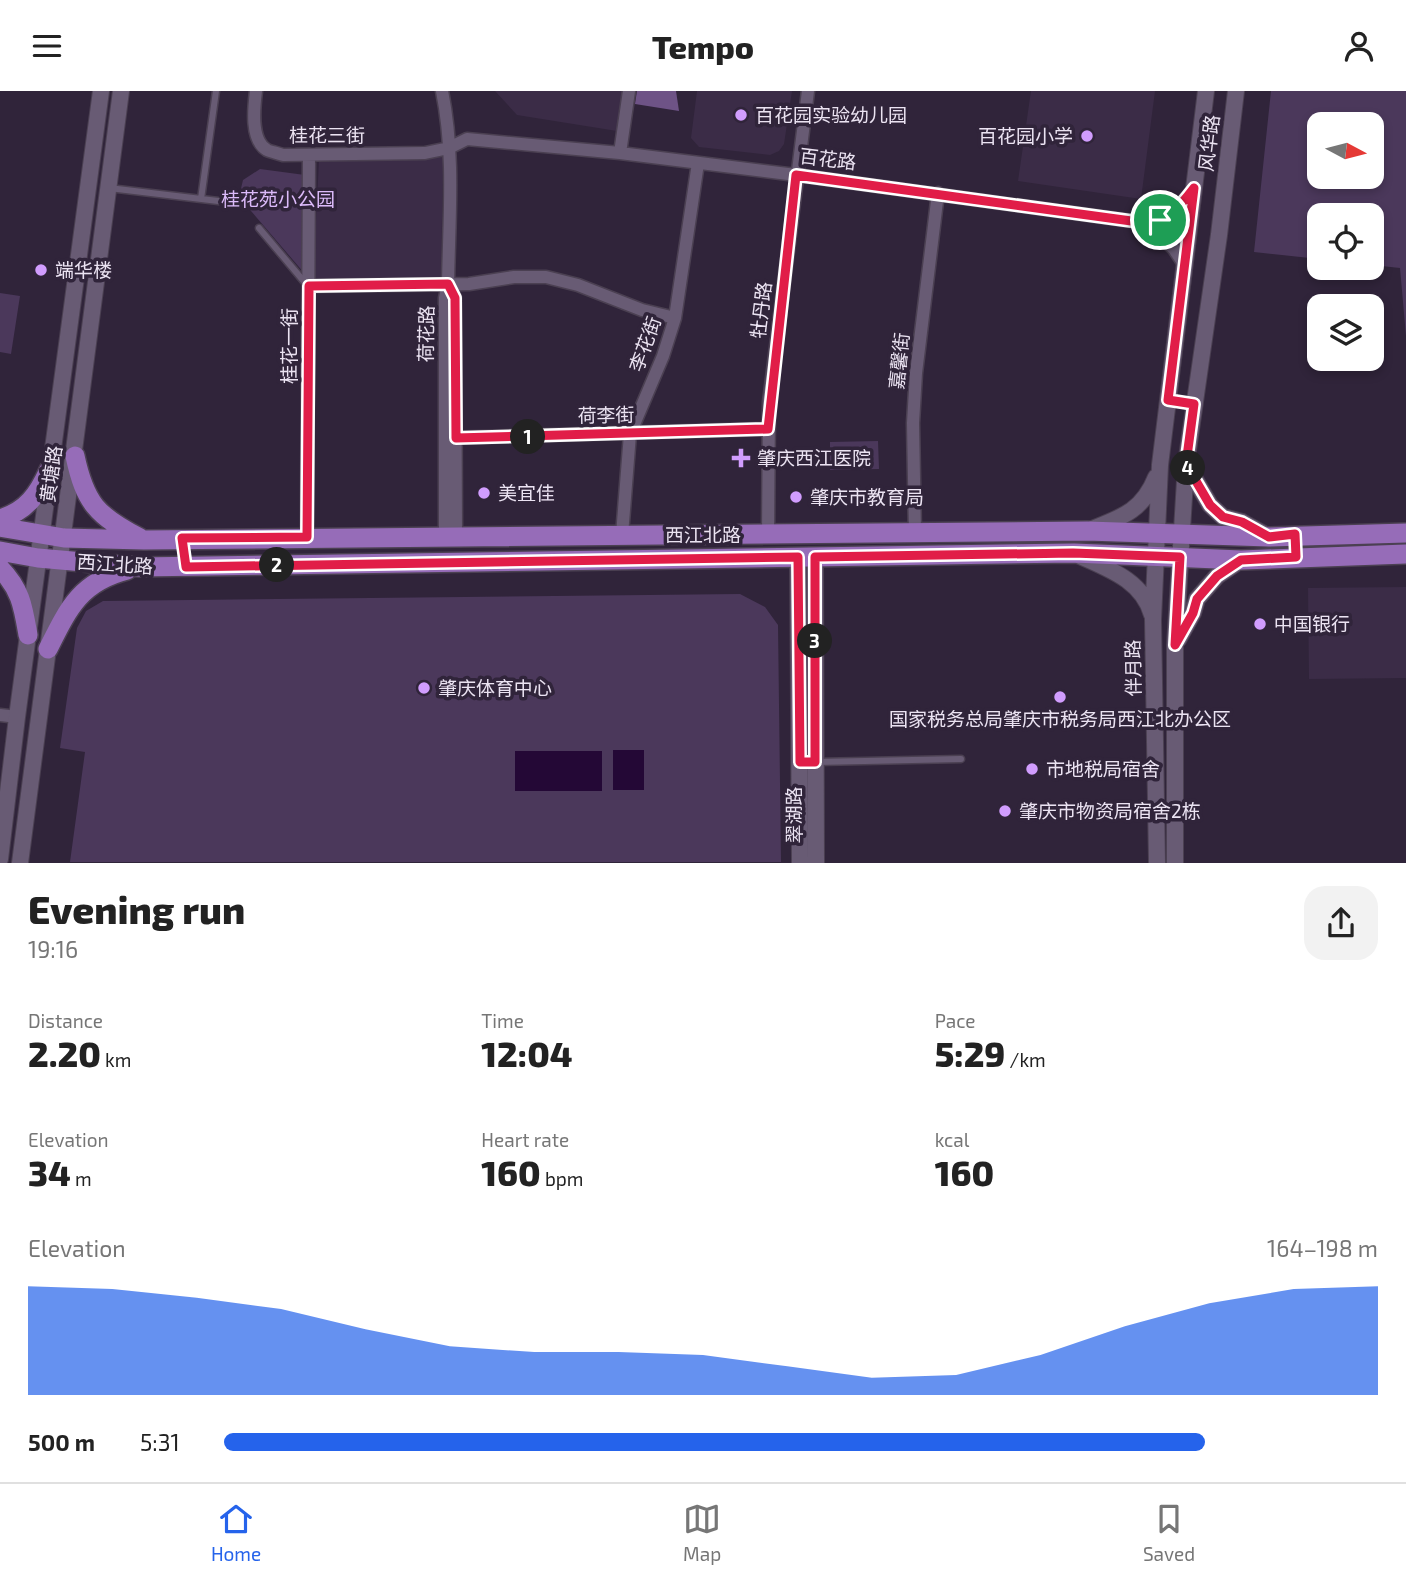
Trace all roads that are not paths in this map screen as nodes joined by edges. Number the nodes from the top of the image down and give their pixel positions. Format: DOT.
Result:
graph roads {
  1 [pos="101,91"];
  2 [pos="121,91"];
  3 [pos="216,91"];
  4 [pos="256,91"];
  5 [pos="442,91"];
  6 [pos="629,91"];
  7 [pos="808,91"];
  8 [pos="1206,91"];
  9 [pos="1236,91"];
  10 [pos="449,148"];
  11 [pos="620,153"];
  12 [pos="309,156"];
  13 [pos="698,163"];
  14 [pos="796,175"];
  15 [pos="109,188"];
  16 [pos="1194,188"];
  17 [pos="938,193"];
  18 [pos="201,199"];
  19 [pos="235,203"];
  20 [pos="1146,223"];
  21 [pos="260,228"];
  22 [pos="1184,264"];
  23 [pos="448,284"];
  24 [pos="309,286"];
  25 [pos="675,318"];
  26 [pos="1168,400"];
  27 [pos="1194,404"];
  28 [pos="768,429"];
  29 [pos="630,434"];
  30 [pos="450,438"];
  31 [pos="75,456"];
  32 [pos="1186,464"];
  33 [pos="1160,465"];
  34 [pos="49,470"];
  35 [pos="0,519"];
  36 [pos="0,527"];
  37 [pos="1087,531"];
  38 [pos="1048,532"];
  39 [pos="1157,533"];
  40 [pos="1406,533"];
  41 [pos="41,534"];
  42 [pos="915,534"];
  43 [pos="1182,534"];
  44 [pos="1295,534"];
  45 [pos="622,535"];
  46 [pos="768,535"];
  47 [pos="451,536"];
  48 [pos="307,537"];
  49 [pos="1269,537"];
  50 [pos="64,538"];
  51 [pos="182,538"];
  52 [pos="144,540"];
  53 [pos="0,551"];
  54 [pos="1049,553"];
  55 [pos="1073,553"];
  56 [pos="1406,554"];
  57 [pos="1156,556"];
  58 [pos="806,557"];
  59 [pos="1180,557"];
  60 [pos="1296,557"];
  61 [pos="38,558"];
  62 [pos="60,560"];
  63 [pos="1241,560"];
  64 [pos="140,567"];
  65 [pos="186,567"];
  66 [pos="0,568"];
  67 [pos="1153,620"];
  68 [pos="28,635"];
  69 [pos="1175,645"];
  70 [pos="48,649"];
  71 [pos="0,715"];
  72 [pos="17,717"];
  73 [pos="961,759"];
  74 [pos="808,762"];
  75 [pos="0,859"];
  76 [pos="20,863"];
  77 [pos="800,863"];
  78 [pos="816,863"];
  79 [pos="1157,863"];
  80 [pos="1175,863"];
  1 -- 34 [label="main road, 黄塘路"];
  2 -- 15 [label="main road, 黄塘路"];
  3 -- 18 [label="lane"];
  4 -- 12 [label="street, 桂花三街"];
  5 -- 10 [label="street, 荷花路"];
  6 -- 11 [label="street"];
  7 -- 14 [label="street, 牡丹路"];
  8 -- 16 [label="main road, 风华路"];
  9 -- 27 [label="main road, 风华路"];
  10 -- 11 [label="street, 百花路"];
  10 -- 12 [label="street, 桂花三街"];
  10 -- 23 [label="street, 荷花路"];
  11 -- 13 [label="street, 百花路"];
  12 -- 24 [label="street, 桂花一街"];
  13 -- 14 [label="street, 百花路"];
  13 -- 25 [label="street, 李花街"];
  14 -- 17 [label="street, 百花路"];
  14 -- 28 [label="street, 牡丹路"];
  15 -- 18 [label="lane"];
  15 -- 31 [label="main road, 黄塘路"];
  16 -- 20 [label="street"];
  16 -- 22 [label="main road, 风华路"];
  17 -- 20 [label="street, 百花路"];
  17 -- 42 [label="street, 嘉馨街"];
  18 -- 19 [label="lane"];
  20 -- 22 [label="street"];
  21 -- 24 [label="lane"];
  22 -- 26 [label="main road, 风华路"];
  23 -- 24 [label="street"];
  23 -- 25 [label="street"];
  23 -- 30 [label="street, 荷花路"];
  24 -- 48 [label="street, 桂花一街"];
  25 -- 29 [label="street, 李花街"];
  26 -- 27 [label="main road"];
  26 -- 33 [label="main road, 风华路"];
  27 -- 32 [label="main road, 风华路"];
  28 -- 29 [label="street, 荷李街"];
  28 -- 46 [label="street, 牡丹路"];
  29 -- 30 [label="street, 荷李街"];
  29 -- 45 [label="street, 李花街"];
  30 -- 47 [label="street, 荷花路"];
  31 -- 50 [label="main road, 黄塘路"];
  31 -- 52 [label="main road"];
  32 -- 43 [label="main road, 风华路"];
  32 -- 49 [label="main road"];
  33 -- 37 [label="main road"];
  33 -- 39 [label="main road, 风华路"];
  34 -- 35 [label="main road"];
  34 -- 41 [label="main road, 黄塘路"];
  36 -- 41 [label="main road, 西江北路"];
  37 -- 38 [label="main road, 西江北路"];
  37 -- 39 [label="main road, 西江北路"];
  38 -- 42 [label="main road, 西江北路"];
  38 -- 54 [label="main road"];
  39 -- 43 [label="main road, 西江北路"];
  39 -- 57 [label="main road, 伴月路"];
  40 -- 44 [label="main road, 西江北路"];
  41 -- 50 [label="main road, 西江北路"];
  41 -- 61 [label="main road, 黄塘路"];
  42 -- 46 [label="main road, 西江北路"];
  43 -- 49 [label="main road, 西江北路"];
  43 -- 59 [label="main road, 风华路"];
  44 -- 49 [label="main road, 西江北路"];
  44 -- 60 [label="main road"];
  45 -- 46 [label="main road, 西江北路"];
  45 -- 47 [label="main road, 西江北路"];
  47 -- 48 [label="main road, 西江北路"];
  48 -- 51 [label="main road, 西江北路"];
  50 -- 52 [label="main road, 西江北路"];
  50 -- 62 [label="main road, 黄塘路"];
  51 -- 52 [label="main road, 西江北路"];
  51 -- 65 [label="main road"];
  53 -- 61 [label="main road, 西江北路"];
  54 -- 55 [label="main road, 西江北路"];
  54 -- 58 [label="main road, 西江北路"];
  55 -- 57 [label="main road, 西江北路"];
  55 -- 67 [label="main road"];
  56 -- 60 [label="main road, 西江北路"];
  57 -- 59 [label="main road, 西江北路"];
  57 -- 67 [label="main road, 伴月路"];
  58 -- 65 [label="main road, 西江北路"];
  58 -- 74 [label="main road, 翠湖路"];
  59 -- 63 [label="main road, 西江北路"];
  59 -- 69 [label="main road"];
  60 -- 63 [label="main road, 西江北路"];
  61 -- 62 [label="main road, 西江北路"];
  61 -- 68 [label="main road, 黄塘路"];
  62 -- 64 [label="main road, 西江北路"];
  62 -- 70 [label="main road, 黄塘路"];
  63 -- 69 [label="main road"];
  64 -- 65 [label="main road, 西江北路"];
  64 -- 70 [label="main road"];
  66 -- 68 [label="main road"];
  67 -- 79 [label="main road, 伴月路"];
  68 -- 72 [label="main road, 黄塘路"];
  69 -- 80 [label="main road"];
  70 -- 76 [label="main road, 黄塘路"];
  71 -- 72 [label="street"];
  72 -- 75 [label="main road, 黄塘路"];
  73 -- 74 [label="lane"];
  74 -- 77 [label="main road, 翠湖路"];
  74 -- 78 [label="main road, 翠湖路"];
}
